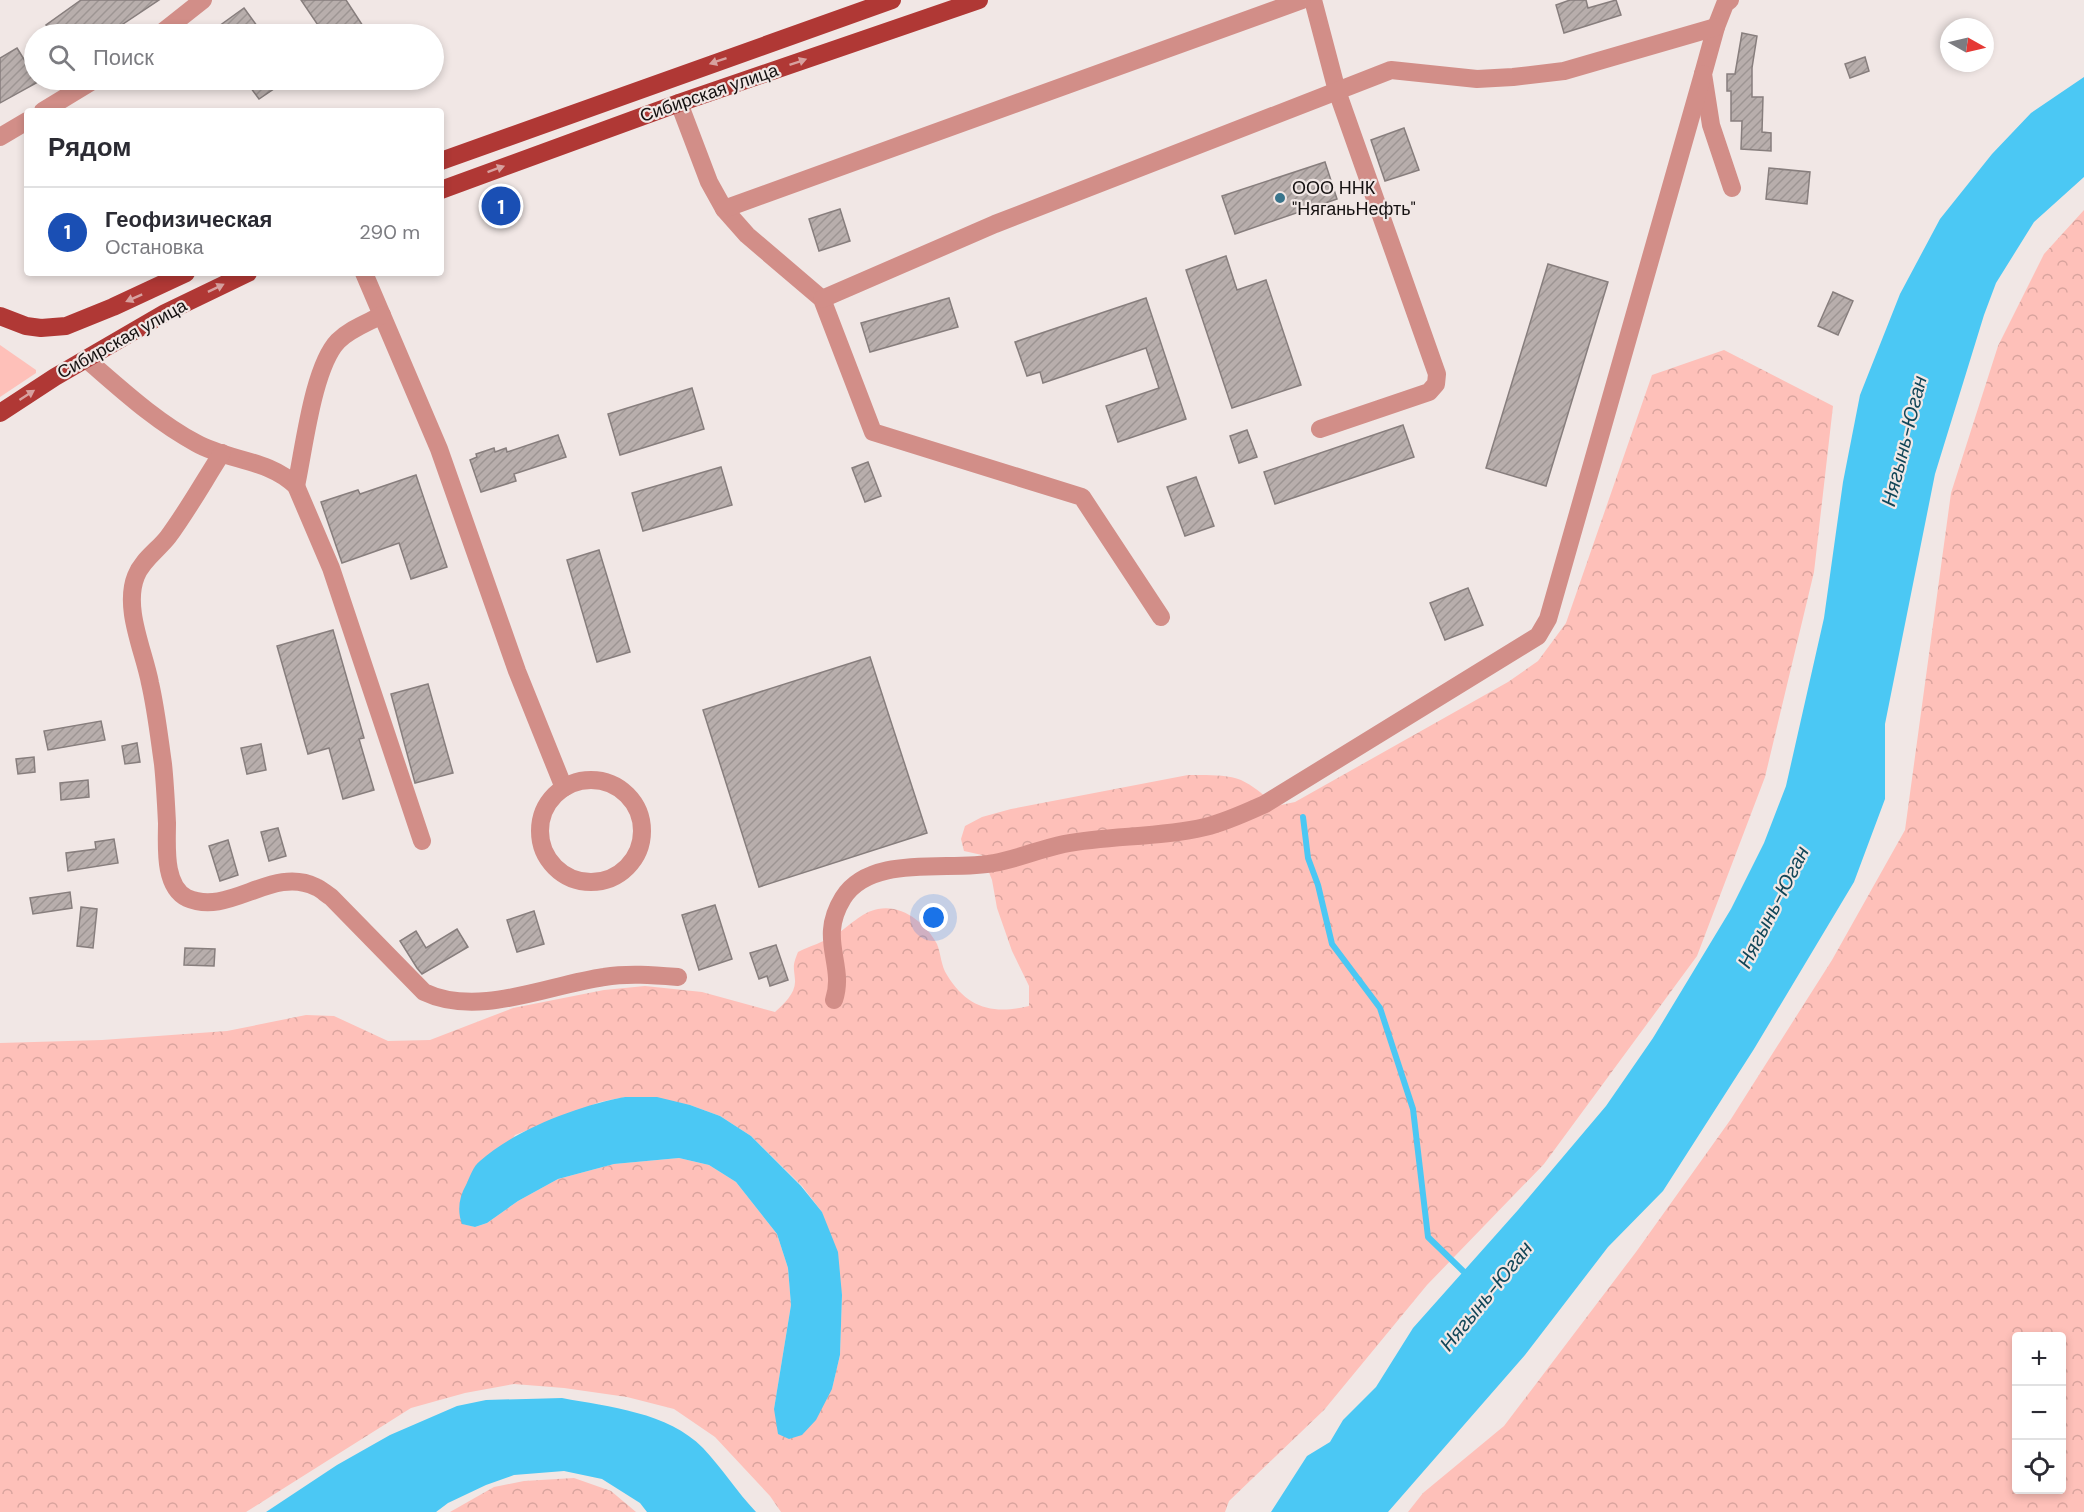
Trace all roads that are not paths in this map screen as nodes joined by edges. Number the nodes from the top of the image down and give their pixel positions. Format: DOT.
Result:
graph roads {
  1 [pos="203,0"];
  2 [pos="892,0"];
  3 [pos="979,0"];
  4 [pos="1302,0"];
  5 [pos="1313,0"];
  6 [pos="1730,0"];
  7 [pos="173,24"];
  8 [pos="1716,27"];
  9 [pos="1703,74"];
  10 [pos="78,90"];
  11 [pos="1337,91"];
  12 [pos="679,103"];
  13 [pos="48,108"];
  14 [pos="24,123"];
  15 [pos="0,137"];
  16 [pos="444,160"];
  17 [pos="1732,188"];
  18 [pos="444,189"];
  19 [pos="724,209"];
  20 [pos="180,276"];
  21 [pos="242,276"];
  22 [pos="365,276"];
  23 [pos="822,299"];
  24 [pos="382,315"];
  25 [pos="0,316"];
  26 [pos="86,359"];
  27 [pos="0,413"];
  28 [pos="1320,429"];
  29 [pos="222,453"];
  30 [pos="296,486"];
  31 [pos="1161,617"];
  32 [pos="564,788"];
  33 [pos="422,841"];
  34 [pos="678,977"];
  35 [pos="834,1000"];
  1 -- 7 [label="lane"];
  2 -- 16 [label="main road, Сибирская улица, one-way"];
  12 -- 3 [label="main road, Сибирская улица, one-way"];
  4 -- 19 [label="lane"];
  5 -- 11 [label="lane"];
  6 -- 8 [label="lane"];
  8 -- 9 [label="lane"];
  8 -- 11 [label="lane"];
  9 -- 17 [label="lane"];
  9 -- 35 [label="lane"];
  10 -- 13 [label="lane"];
  11 -- 23 [label="lane"];
  11 -- 28 [label="lane"];
  18 -- 12 [label="main road, Сибирская улица, one-way"];
  12 -- 19 [label="lane"];
  14 -- 15 [label="lane"];
  19 -- 23 [label="lane"];
  20 -- 25 [label="main road, Сибирская улица, one-way"];
  26 -- 21 [label="main road, Сибирская улица, one-way"];
  22 -- 24 [label="lane"];
  23 -- 31 [label="lane"];
  24 -- 30 [label="lane"];
  24 -- 32 [label="lane"];
  27 -- 26 [label="main road, Сибирская улица, one-way"];
  26 -- 29 [label="lane"];
  29 -- 30 [label="lane"];
  29 -- 34 [label="lane"];
  30 -- 33 [label="lane"];
  32 -- 32 [label="lane"];
}
